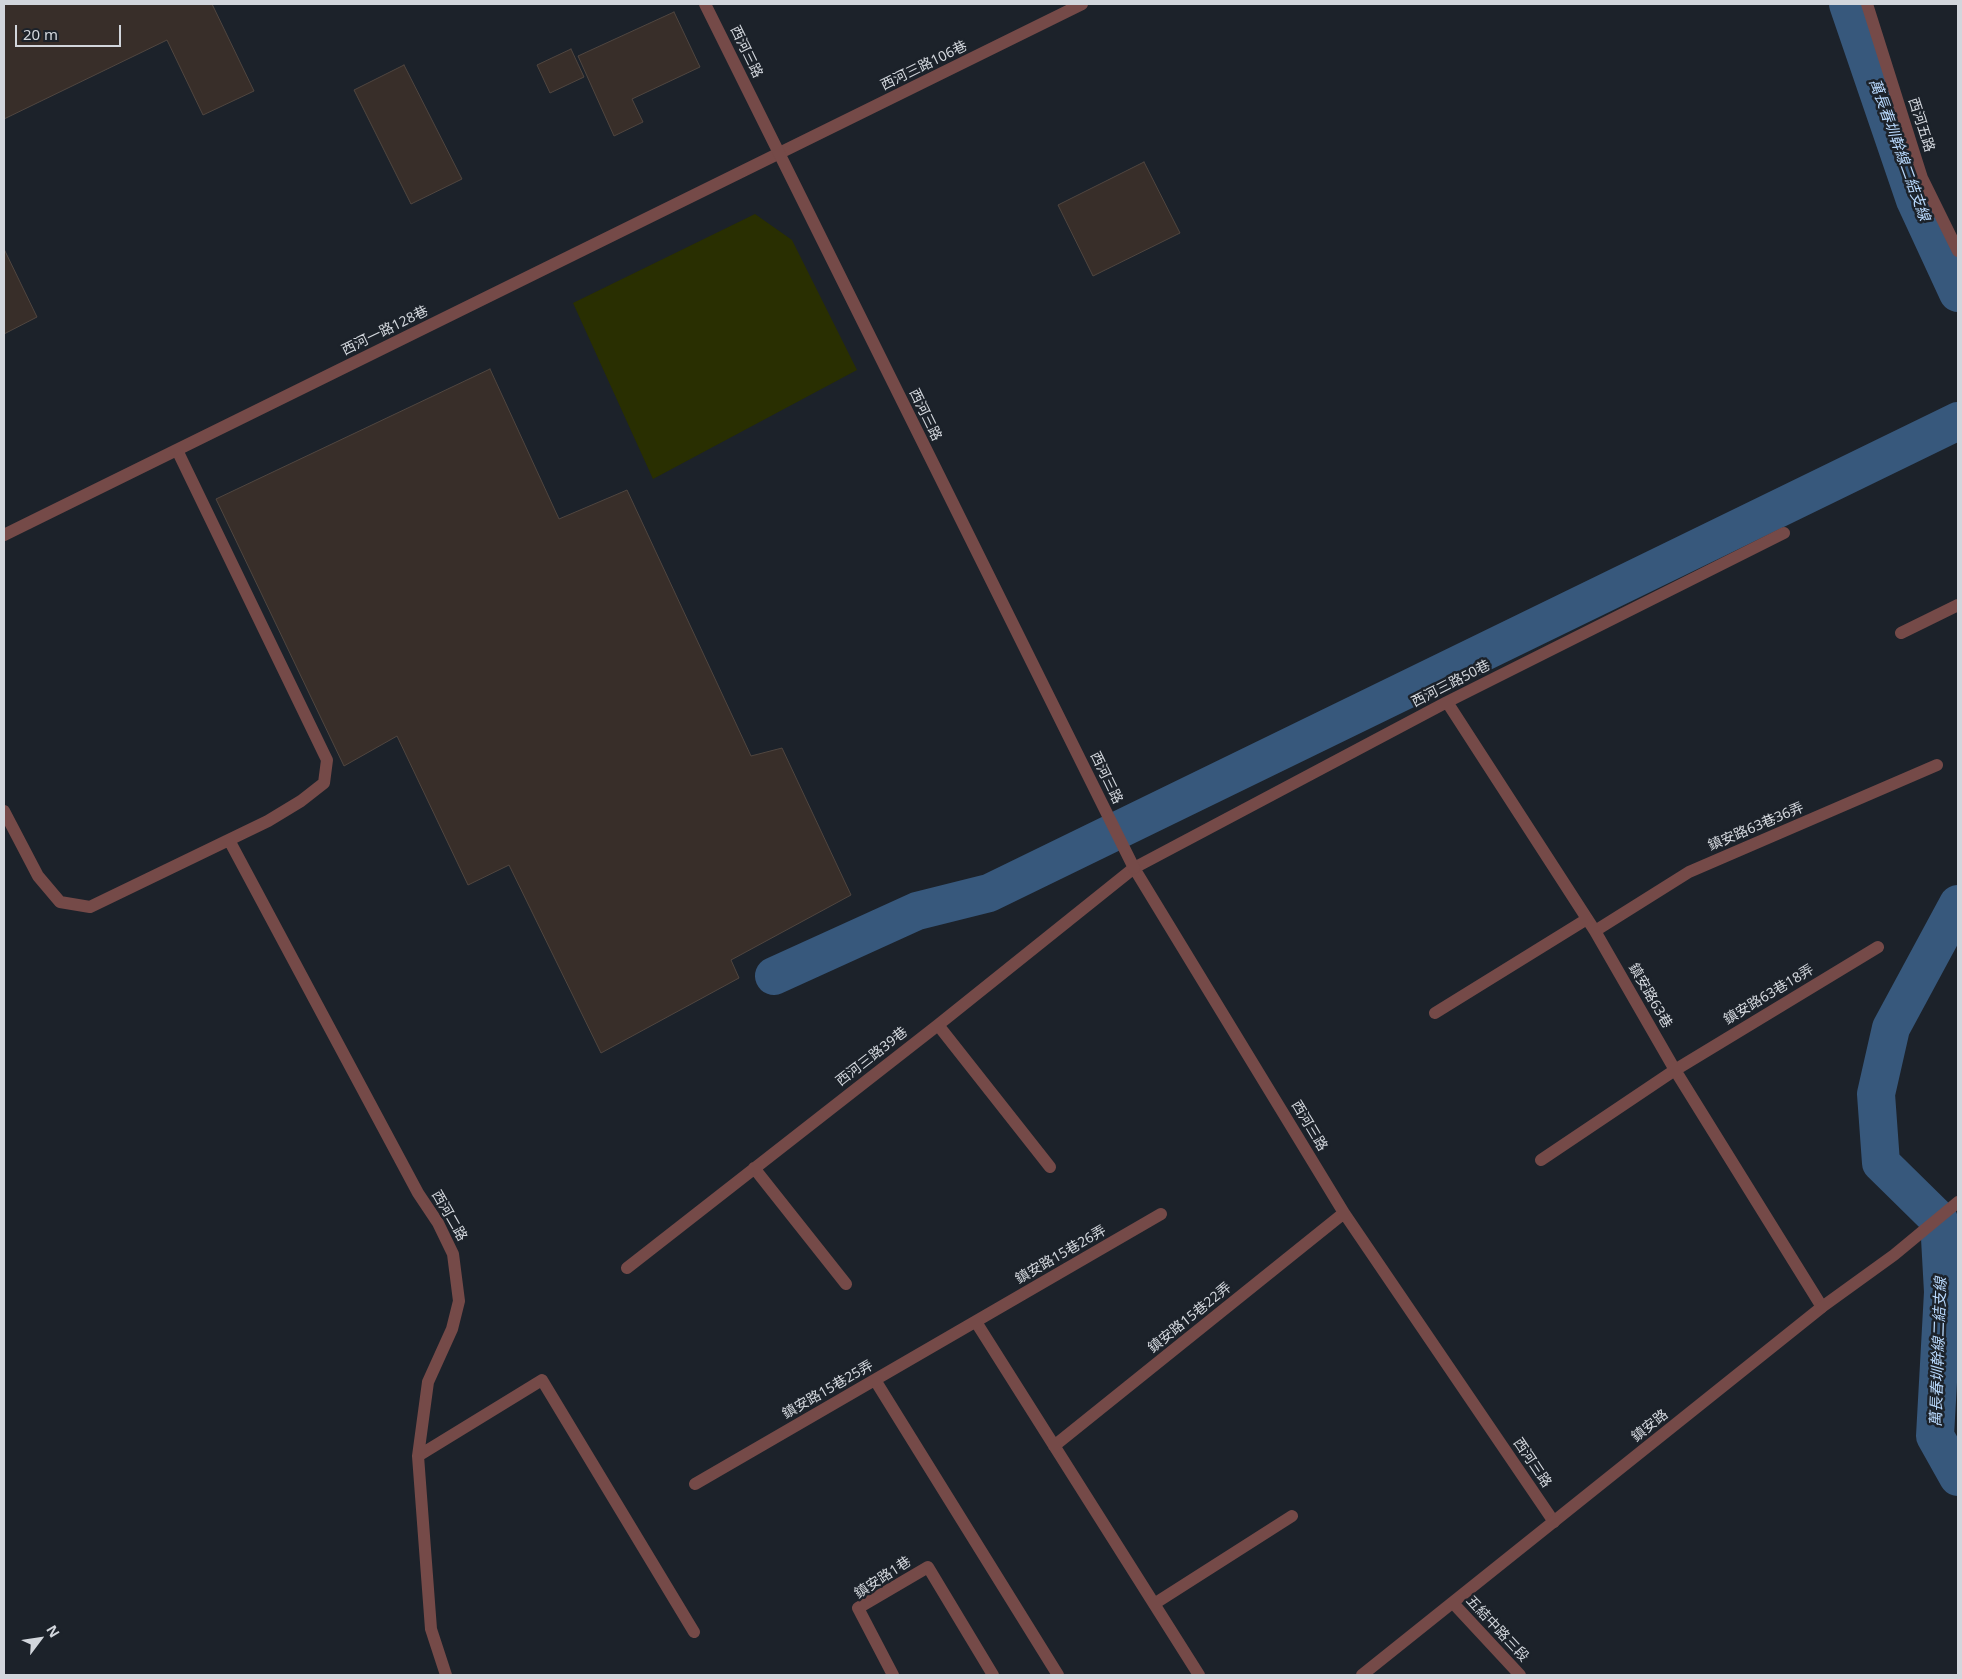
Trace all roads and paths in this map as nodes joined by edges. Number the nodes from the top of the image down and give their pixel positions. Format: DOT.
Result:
graph roads {
  1 [pos="705,4"];
  2 [pos="1082,4"];
  3 [pos="1867,4"];
  4 [pos="779,154"];
  5 [pos="1958,251"];
  6 [pos="177,450"];
  7 [pos="1784,533"];
  8 [pos="4,535"];
  9 [pos="1958,605"];
  10 [pos="1901,633"];
  11 [pos="1447,702"];
  12 [pos="1937,765"];
  13 [pos="4,812"];
  14 [pos="229,840"];
  15 [pos="1134,868"];
  16 [pos="1587,920"];
  17 [pos="1595,931"];
  18 [pos="1878,947"];
  19 [pos="1435,1013"];
  20 [pos="938,1024"];
  21 [pos="1675,1070"];
  22 [pos="1541,1160"];
  23 [pos="1050,1167"];
  24 [pos="754,1168"];
  25 [pos="1958,1202"];
  26 [pos="1344,1213"];
  27 [pos="1161,1214"];
  28 [pos="627,1268"];
  29 [pos="846,1284"];
  30 [pos="1822,1308"];
  31 [pos="976,1322"];
  32 [pos="876,1380"];
  33 [pos="1054,1446"];
  34 [pos="418,1456"];
  35 [pos="695,1484"];
  36 [pos="1292,1516"];
  37 [pos="1554,1522"];
  38 [pos="1453,1603"];
  39 [pos="1154,1604"];
  40 [pos="694,1632"];
  41 [pos="446,1675"];
  42 [pos="893,1675"];
  43 [pos="993,1675"];
  44 [pos="1058,1675"];
  45 [pos="1199,1675"];
  46 [pos="1362,1675"];
  47 [pos="1520,1675"];
  1 -- 4 [label="street, 西河三路"];
  2 -- 4 [label="street, 西河三路106巷"];
  3 -- 5 [label="street, 西河五路"];
  4 -- 6 [label="street, 西河一路128巷"];
  4 -- 15 [label="street, 西河三路"];
  6 -- 8 [label="street, 西河一路128巷"];
  6 -- 14 [label="street"];
  7 -- 11 [label="street, 西河三路50巷"];
  9 -- 10 [label="street"];
  11 -- 15 [label="street, 西河三路50巷"];
  11 -- 16 [label="street, 鎮安路63巷"];
  12 -- 17 [label="street, 鎮安路63巷36弄"];
  13 -- 14 [label="street"];
  14 -- 34 [label="street, 西河二路"];
  15 -- 20 [label="street, 西河三路39巷"];
  15 -- 26 [label="street, 西河三路"];
  16 -- 17 [label="street, 鎮安路63巷"];
  16 -- 19 [label="street"];
  17 -- 21 [label="street, 鎮安路63巷"];
  18 -- 21 [label="street, 鎮安路63巷18弄"];
  20 -- 23 [label="street"];
  20 -- 24 [label="street, 西河三路39巷"];
  21 -- 22 [label="street, 鎮安路63巷18弄"];
  21 -- 30 [label="street, 鎮安路63巷"];
  24 -- 28 [label="street, 西河三路39巷"];
  24 -- 29 [label="street"];
  25 -- 30 [label="street, 鎮安路"];
  26 -- 33 [label="street, 鎮安路15巷22弄"];
  26 -- 37 [label="street, 西河三路"];
  27 -- 31 [label="street, 鎮安路15巷26弄"];
  30 -- 37 [label="street, 鎮安路"];
  31 -- 32 [label="street, 鎮安路15巷25弄"];
  31 -- 33 [label="street"];
  32 -- 35 [label="street, 鎮安路15巷25弄"];
  32 -- 44 [label="street"];
  33 -- 39 [label="street"];
  34 -- 40 [label="street"];
  34 -- 41 [label="street, 西河二路"];
  36 -- 39 [label="street"];
  37 -- 38 [label="street, 鎮安路"];
  38 -- 46 [label="street, 鎮安路"];
  38 -- 47 [label="street, 五結中路三段"];
  39 -- 45 [label="street"];
  42 -- 43 [label="street, 鎮安路1巷"];
}
